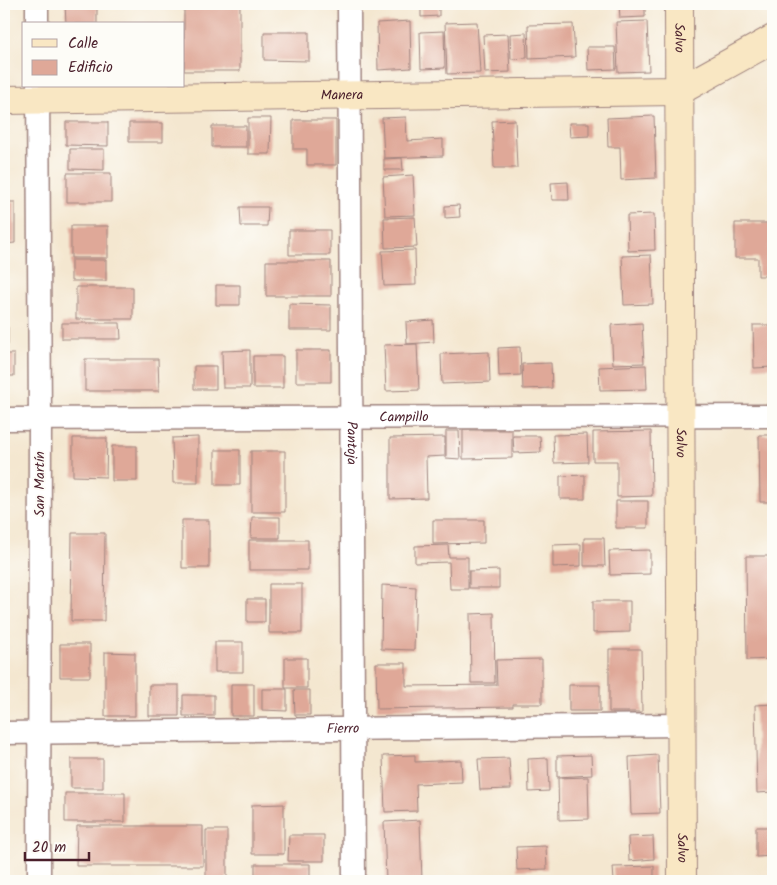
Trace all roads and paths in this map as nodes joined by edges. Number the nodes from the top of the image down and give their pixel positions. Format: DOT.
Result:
graph roads {
  1 [pos="37,4"];
  2 [pos="349,4"];
  3 [pos="679,4"];
  4 [pos="37,22"];
  5 [pos="773,39"];
  6 [pos="679,91"];
  7 [pos="38,93"];
  8 [pos="350,96"];
  9 [pos="4,100"];
  10 [pos="680,415"];
  11 [pos="773,416"];
  12 [pos="352,417"];
  13 [pos="4,418"];
  14 [pos="40,418"];
  15 [pos="681,725"];
  16 [pos="353,729"];
  17 [pos="40,732"];
  18 [pos="4,733"];
  19 [pos="39,881"];
  20 [pos="354,881"];
  21 [pos="682,881"];
  1 -- 4 [label="street"];
  2 -- 8 [label="street, Pantoja"];
  3 -- 6 [label="main road, Salvo"];
  5 -- 6 [label="main road"];
  6 -- 8 [label="main road, Manera"];
  6 -- 10 [label="main road, Salvo"];
  7 -- 8 [label="main road, Manera"];
  7 -- 9 [label="main road, Manera"];
  7 -- 14 [label="street, San Martín"];
  8 -- 12 [label="street, Pantoja"];
  10 -- 11 [label="street, Campillo"];
  10 -- 12 [label="street, Campillo"];
  10 -- 15 [label="main road, Salvo"];
  12 -- 14 [label="street, Campillo"];
  12 -- 16 [label="street, Pantoja"];
  13 -- 14 [label="street, Campillo"];
  14 -- 17 [label="street, San Martín"];
  15 -- 16 [label="street, Fierro"];
  15 -- 21 [label="main road, Salvo"];
  16 -- 17 [label="street, Fierro"];
  16 -- 20 [label="street, Pantoja"];
  17 -- 18 [label="street, Fierro"];
  17 -- 19 [label="street, San Martín"];
}
